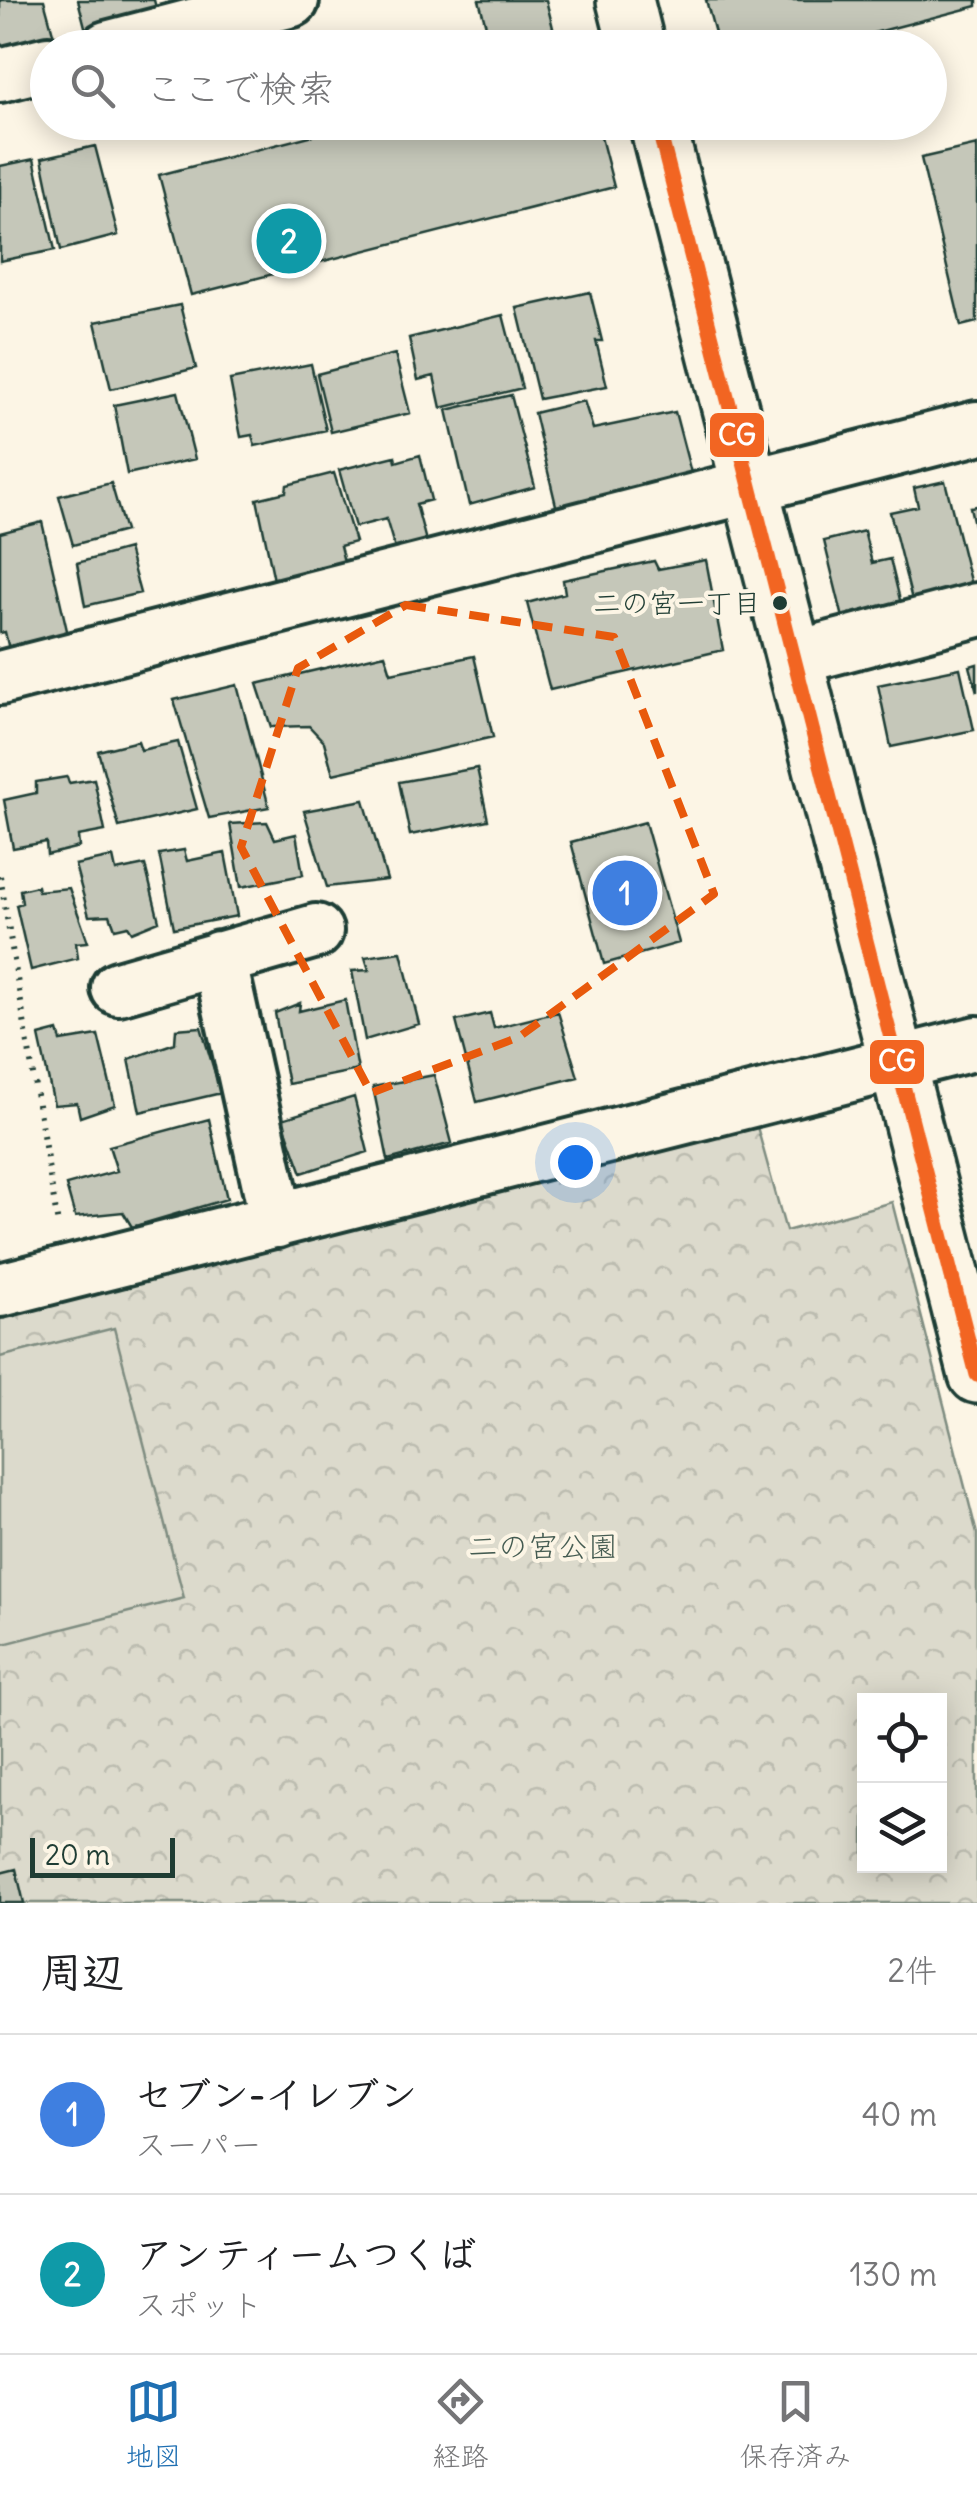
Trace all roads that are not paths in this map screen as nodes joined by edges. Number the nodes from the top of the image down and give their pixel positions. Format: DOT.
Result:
graph roads {
  1 [pos="292,0"];
  2 [pos="625,0"];
  3 [pos="177,30"];
  4 [pos="632,30"];
  5 [pos="30,68"];
  6 [pos="0,75"];
  7 [pos="661,140"];
  8 [pos="977,428"];
  9 [pos="751,486"];
  10 [pos="977,610"];
  11 [pos="794,658"];
  12 [pos="0,678"];
  13 [pos="316,931"];
  14 [pos="219,958"];
  15 [pos="118,988"];
  16 [pos="977,1043"];
  17 [pos="898,1063"];
  18 [pos="277,1221"];
  19 [pos="0,1290"];
  20 [pos="977,1376"];
  1 -- 3 [label="street"];
  2 -- 4 [label="street"];
  5 -- 6 [label="street"];
  7 -- 9 [label="street"];
  8 -- 9 [label="street"];
  9 -- 11 [label="street"];
  9 -- 12 [label="street"];
  10 -- 11 [label="street"];
  11 -- 17 [label="street"];
  13 -- 14 [label="street"];
  14 -- 15 [label="street"];
  14 -- 18 [label="street"];
  16 -- 17 [label="street"];
  17 -- 18 [label="street"];
  17 -- 20 [label="street"];
  18 -- 19 [label="street"];
}
